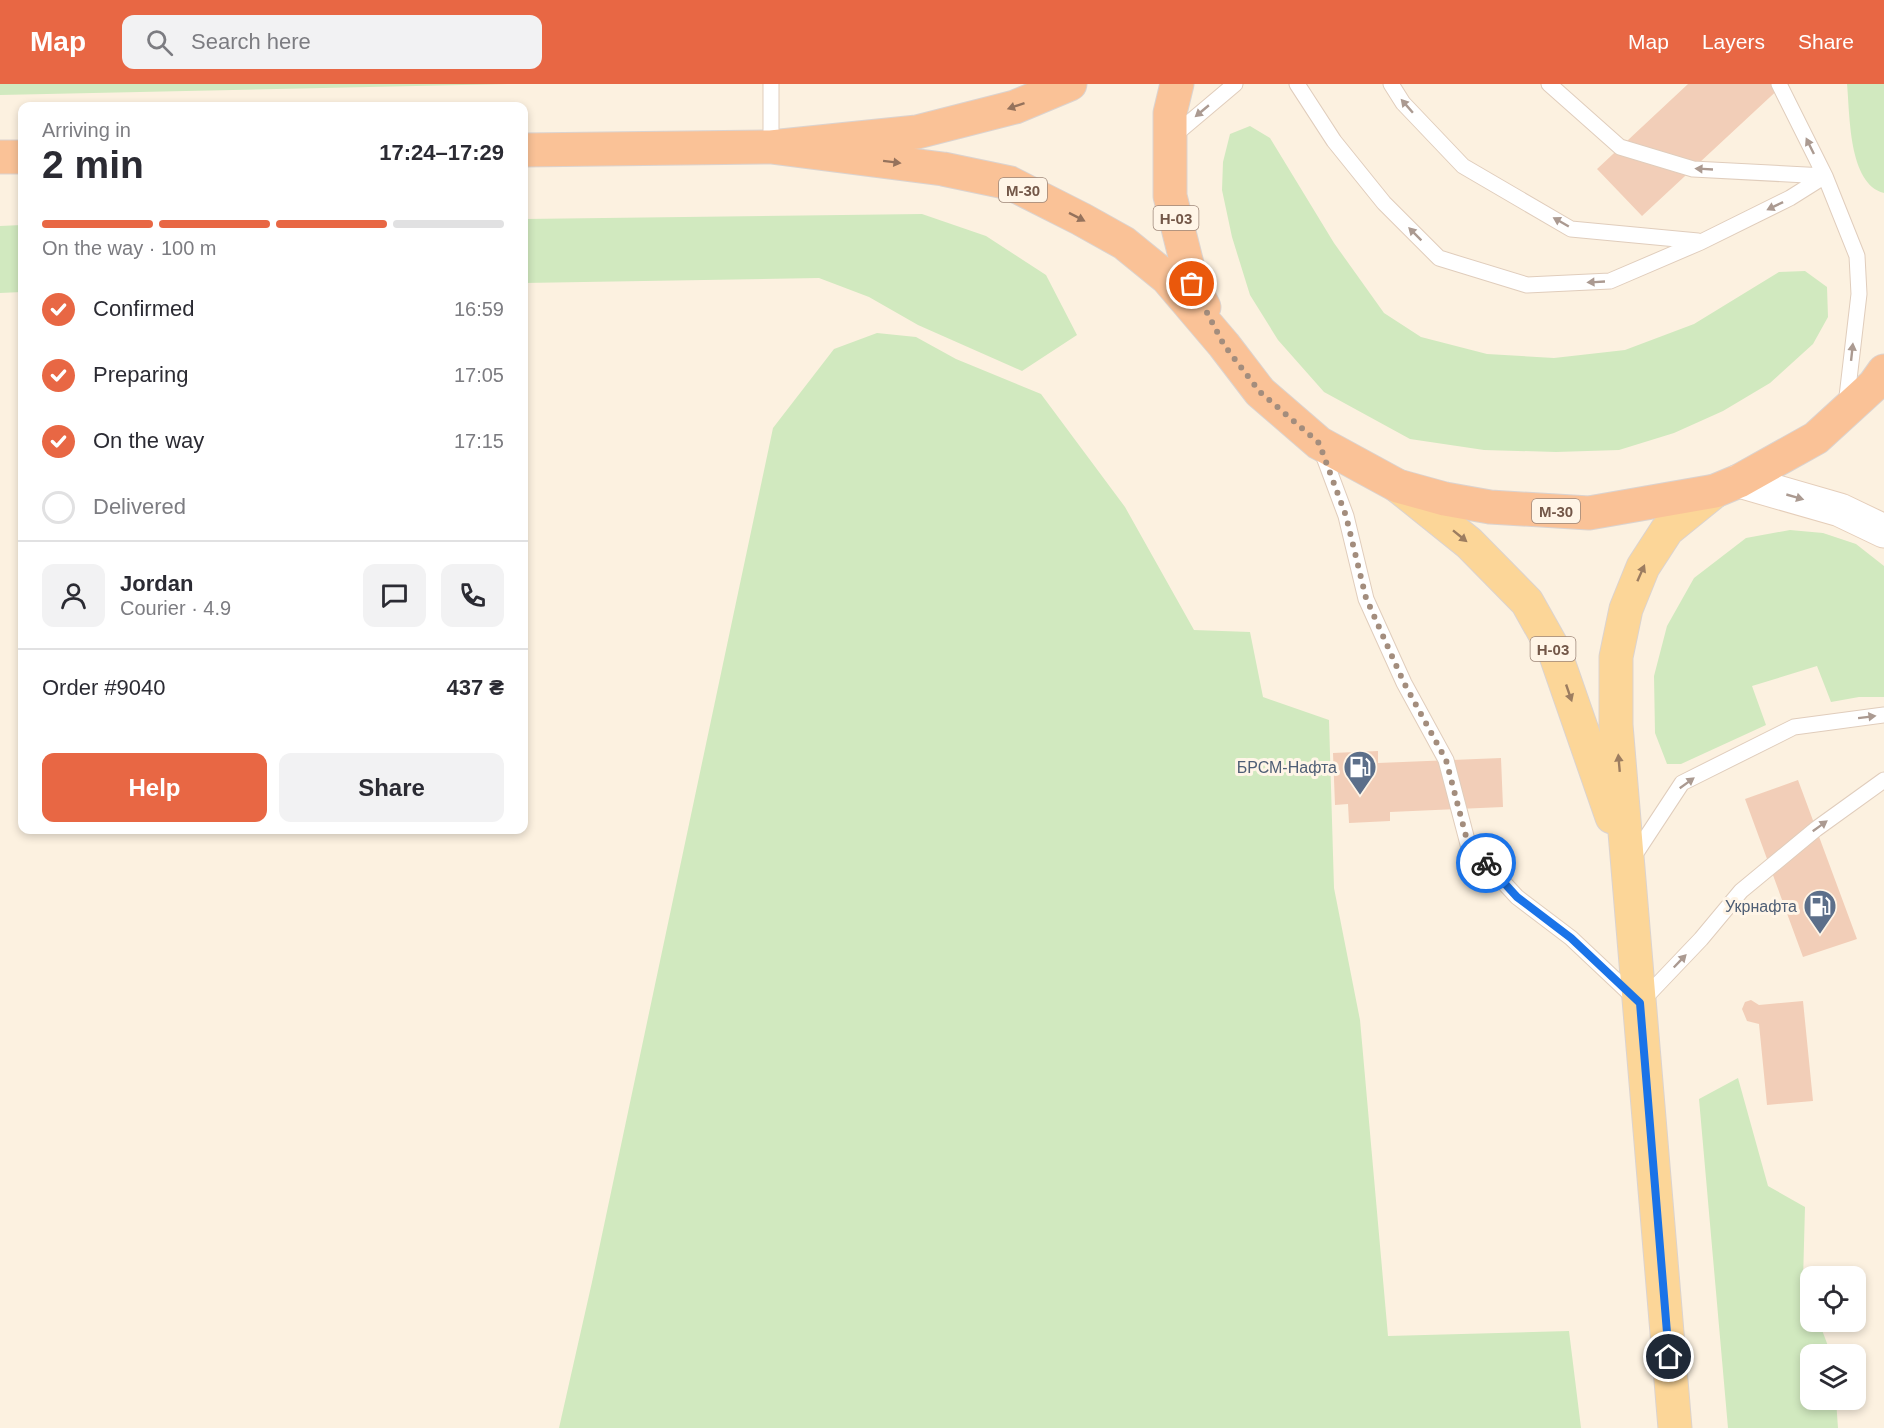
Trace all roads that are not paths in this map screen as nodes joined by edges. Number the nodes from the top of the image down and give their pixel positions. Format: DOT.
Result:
graph roads {
  1 [pos="771,84"];
  2 [pos="1070,84"];
  3 [pos="1178,84"];
  4 [pos="1235,84"];
  5 [pos="1297,84"];
  6 [pos="1390,84"];
  7 [pos="1549,84"];
  8 [pos="1779,84"];
  9 [pos="1170,139"];
  10 [pos="771,147"];
  11 [pos="528,150"];
  12 [pos="0,157"];
  13 [pos="18,157"];
  14 [pos="1825,176"];
  15 [pos="1701,242"];
  16 [pos="1224,345"];
  17 [pos="1884,371"];
  18 [pos="1846,410"];
  19 [pos="1319,443"];
  20 [pos="1398,486"];
  21 [pos="1727,486"];
  22 [pos="1884,531"];
  23 [pos="1884,715"];
  24 [pos="1884,780"];
  25 [pos="1628,864"];
  26 [pos="1640,1003"];
  27 [pos="1675,1428"];
  1 -- 10 [label="lane"];
  2 -- 10 [label="highway, М-30, one-way"];
  3 -- 9 [label="highway, Н-03"];
  4 -- 9 [label="lane, one-way"];
  15 -- 5 [label="lane, one-way"];
  15 -- 6 [label="lane, one-way"];
  14 -- 7 [label="lane, one-way"];
  14 -- 8 [label="lane, one-way"];
  9 -- 16 [label="highway, Н-03"];
  10 -- 11 [label="highway, М-30"];
  10 -- 16 [label="highway, М-30, one-way"];
  12 -- 13 [label="highway"];
  14 -- 15 [label="lane, one-way"];
  18 -- 14 [label="lane, one-way"];
  16 -- 19 [label="highway, М-30"];
  17 -- 18 [label="highway, М-30"];
  18 -- 21 [label="highway, М-30"];
  19 -- 20 [label="highway, М-30"];
  19 -- 26 [label="lane"];
  20 -- 21 [label="highway, М-30"];
  20 -- 25 [label="main road, Н-03, one-way"];
  21 -- 22 [label="main road, one-way"];
  25 -- 21 [label="main road, Н-03, one-way"];
  25 -- 23 [label="lane, one-way"];
  26 -- 24 [label="lane, one-way"];
  25 -- 26 [label="main road, Н-03"];
  26 -- 27 [label="main road, Н-03"];
}
